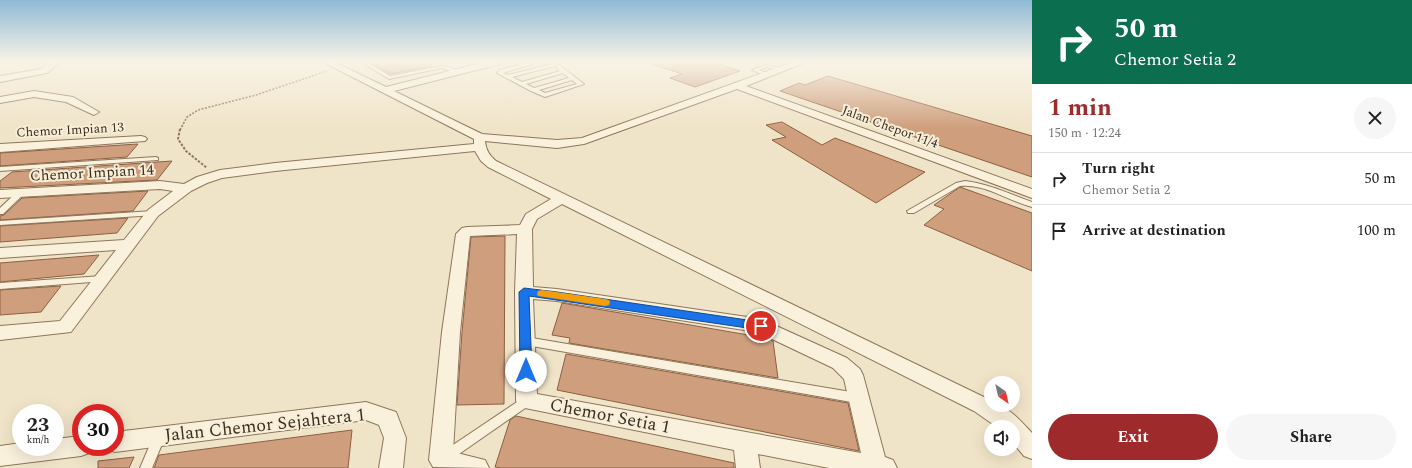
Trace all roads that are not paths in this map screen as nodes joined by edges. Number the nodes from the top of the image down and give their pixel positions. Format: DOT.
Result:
graph roads {
  1 [pos="373,84"];
  2 [pos="410,84"];
  3 [pos="521,84"];
  4 [pos="554,84"];
  5 [pos="581,84"];
  6 [pos="744,84"];
  7 [pos="738,86"];
  8 [pos="386,90"];
  9 [pos="533,90"];
  10 [pos="0,100"];
  11 [pos="94,112"];
  12 [pos="141,139"];
  13 [pos="480,142"];
  14 [pos="0,148"];
  15 [pos="156,159"];
  16 [pos="0,168"];
  17 [pos="186,188"];
  18 [pos="21,193"];
  19 [pos="0,194"];
  20 [pos="1032,194"];
  21 [pos="560,199"];
  22 [pos="1032,205"];
  23 [pos="911,211"];
  24 [pos="0,212"];
  25 [pos="153,213"];
  26 [pos="0,223"];
  27 [pos="526,229"];
  28 [pos="129,244"];
  29 [pos="0,253"];
  30 [pos="102,279"];
  31 [pos="0,286"];
  32 [pos="524,292"];
  33 [pos="0,333"];
  34 [pos="526,341"];
  35 [pos="860,399"];
  36 [pos="527,401"];
  37 [pos="159,437"];
  38 [pos="124,441"];
  39 [pos="744,442"];
  40 [pos="72,447"];
  41 [pos="1032,449"];
  42 [pos="0,456"];
  43 [pos="441,460"];
  44 [pos="881,467"];
  45 [pos="146,468"];
  46 [pos="391,468"];
  47 [pos="477,468"];
  48 [pos="748,468"];
  1 -- 8 [label="street"];
  2 -- 8 [label="street"];
  3 -- 9 [label="lane"];
  4 -- 9 [label="lane"];
  5 -- 9 [label="lane"];
  6 -- 7 [label="street"];
  7 -- 13 [label="street"];
  7 -- 20 [label="street, Jalan Chepor 11/4"];
  8 -- 13 [label="street"];
  10 -- 11 [label="street"];
  12 -- 14 [label="street, Chemor Impian 13"];
  13 -- 17 [label="street"];
  13 -- 21 [label="street"];
  15 -- 16 [label="lane"];
  17 -- 18 [label="street, Chemor Impian 14"];
  17 -- 25 [label="street"];
  18 -- 19 [label="street, Chemor Impian 14"];
  18 -- 24 [label="lane"];
  21 -- 27 [label="street"];
  21 -- 41 [label="street"];
  22 -- 23 [label="lane"];
  25 -- 26 [label="lane"];
  25 -- 28 [label="street"];
  27 -- 32 [label="street"];
  27 -- 43 [label="street"];
  28 -- 29 [label="street"];
  28 -- 30 [label="street"];
  30 -- 31 [label="lane"];
  30 -- 33 [label="street"];
  32 -- 34 [label="street"];
  32 -- 35 [label="street"];
  34 -- 35 [label="lane"];
  34 -- 36 [label="street"];
  35 -- 44 [label="street"];
  36 -- 39 [label="street, Chemor Setia 1"];
  36 -- 43 [label="lane"];
  37 -- 38 [label="street, Jalan Chemor Sejahtera 1"];
  37 -- 45 [label="lane"];
  37 -- 46 [label="street, Jalan Chemor Sejahtera 1"];
  39 -- 44 [label="street, Chemor Setia 1"];
  39 -- 48 [label="street"];
  40 -- 42 [label="street"];
  43 -- 47 [label="street"];
}
